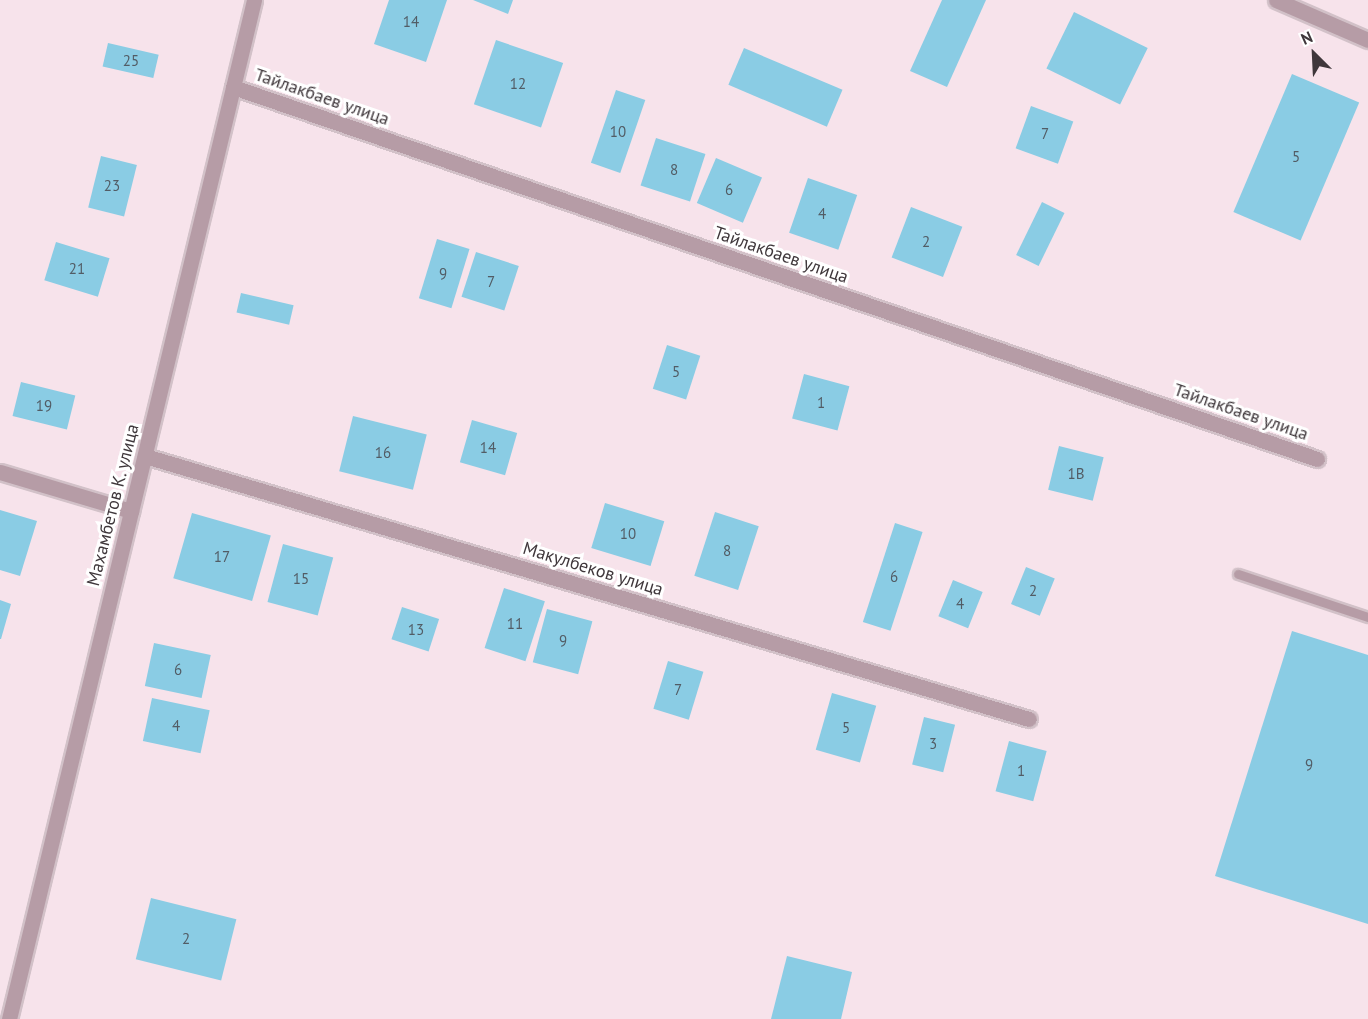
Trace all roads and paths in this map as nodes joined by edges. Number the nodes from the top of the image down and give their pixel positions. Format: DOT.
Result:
graph roads {
  1 [pos="254,0"];
  2 [pos="1276,0"];
  3 [pos="1368,40"];
  4 [pos="233,87"];
  5 [pos="145,456"];
  6 [pos="1317,459"];
  7 [pos="0,472"];
  8 [pos="131,511"];
  9 [pos="1238,574"];
  10 [pos="1368,617"];
  11 [pos="1029,719"];
  12 [pos="9,1019"];
  1 -- 4 [label="street, Махамбетов К. улица"];
  2 -- 3 [label="street"];
  4 -- 5 [label="street, Махамбетов К. улица"];
  4 -- 6 [label="street, Тайлакбаев улица"];
  5 -- 8 [label="street, Махамбетов К. улица"];
  5 -- 11 [label="street, Макулбеков улица"];
  7 -- 8 [label="street"];
  8 -- 12 [label="street, Махамбетов К. улица"];
  9 -- 10 [label="lane"];
}
